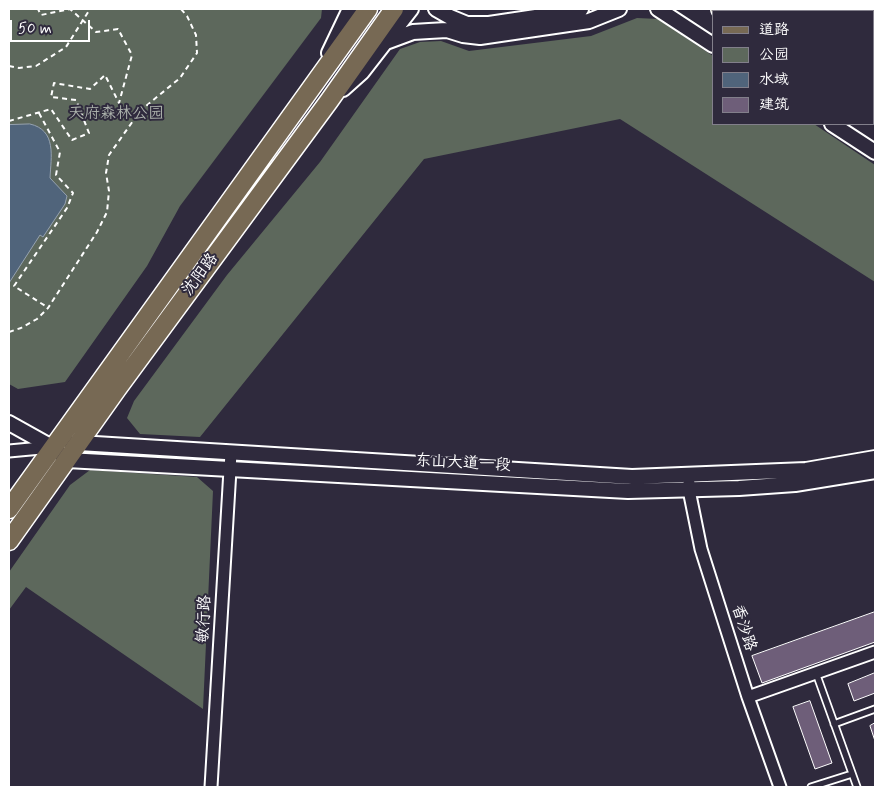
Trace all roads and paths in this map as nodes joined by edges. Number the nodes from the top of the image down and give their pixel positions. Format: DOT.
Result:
graph roads {
  1 [pos="38,9"];
  2 [pos="90,9"];
  3 [pos="180,9"];
  4 [pos="350,9"];
  5 [pos="368,9"];
  6 [pos="394,9"];
  7 [pos="411,9"];
  8 [pos="436,9"];
  9 [pos="581,9"];
  10 [pos="619,9"];
  11 [pos="658,9"];
  12 [pos="82,20"];
  13 [pos="386,42"];
  14 [pos="712,44"];
  15 [pos="9,66"];
  16 [pos="316,82"];
  17 [pos="329,101"];
  18 [pos="38,113"];
  19 [pos="9,121"];
  20 [pos="834,125"];
  21 [pos="875,152"];
  22 [pos="48,308"];
  23 [pos="9,332"];
  24 [pos="9,423"];
  25 [pos="79,443"];
  26 [pos="52,447"];
  27 [pos="9,451"];
  28 [pos="231,453"];
  29 [pos="875,458"];
  30 [pos="67,460"];
  31 [pos="230,469"];
  32 [pos="875,471"];
  33 [pos="689,475"];
  34 [pos="689,490"];
  35 [pos="9,509"];
  36 [pos="9,541"];
  37 [pos="875,652"];
  38 [pos="816,673"];
  39 [pos="748,697"];
  40 [pos="875,709"];
  41 [pos="834,724"];
  42 [pos="852,774"];
  43 [pos="211,787"];
  44 [pos="780,787"];
  45 [pos="812,787"];
  46 [pos="857,787"];
  1 -- 12 [label="path"];
  2 -- 12 [label="path"];
  3 -- 22 [label="path"];
  4 -- 16 [label="street"];
  5 -- 16 [label="main road, 沈阳路"];
  6 -- 17 [label="main road, 沈阳路"];
  7 -- 13 [label="street"];
  8 -- 9 [label="street"];
  10 -- 13 [label="street"];
  11 -- 14 [label="street"];
  12 -- 15 [label="path"];
  12 -- 18 [label="path"];
  13 -- 17 [label="street"];
  16 -- 26 [label="main road, 沈阳路"];
  17 -- 25 [label="main road, 沈阳路"];
  18 -- 19 [label="path"];
  18 -- 22 [label="path"];
  20 -- 21 [label="street"];
  22 -- 23 [label="path"];
  24 -- 26 [label="street"];
  25 -- 26 [label="street, 东山大道一段"];
  25 -- 28 [label="street, 东山大道一段"];
  25 -- 30 [label="main road, 沈阳路"];
  26 -- 27 [label="street, 东山大道一段"];
  26 -- 30 [label="street"];
  26 -- 35 [label="main road, 沈阳路"];
  28 -- 31 [label="street, 敏行路"];
  28 -- 33 [label="street, 东山大道一段"];
  29 -- 33 [label="street, 东山大道一段"];
  30 -- 31 [label="street, 东山大道一段"];
  30 -- 36 [label="main road, 沈阳路"];
  31 -- 34 [label="street, 东山大道一段"];
  31 -- 43 [label="street, 敏行路"];
  32 -- 34 [label="street, 东山大道一段"];
  33 -- 34 [label="street, 香沙路"];
  34 -- 39 [label="street, 香沙路"];
  37 -- 38 [label="street"];
  38 -- 39 [label="street"];
  38 -- 41 [label="lane"];
  39 -- 44 [label="street, 香沙路"];
  40 -- 41 [label="lane"];
  41 -- 42 [label="lane"];
  42 -- 45 [label="lane"];
  42 -- 46 [label="lane"];
}
